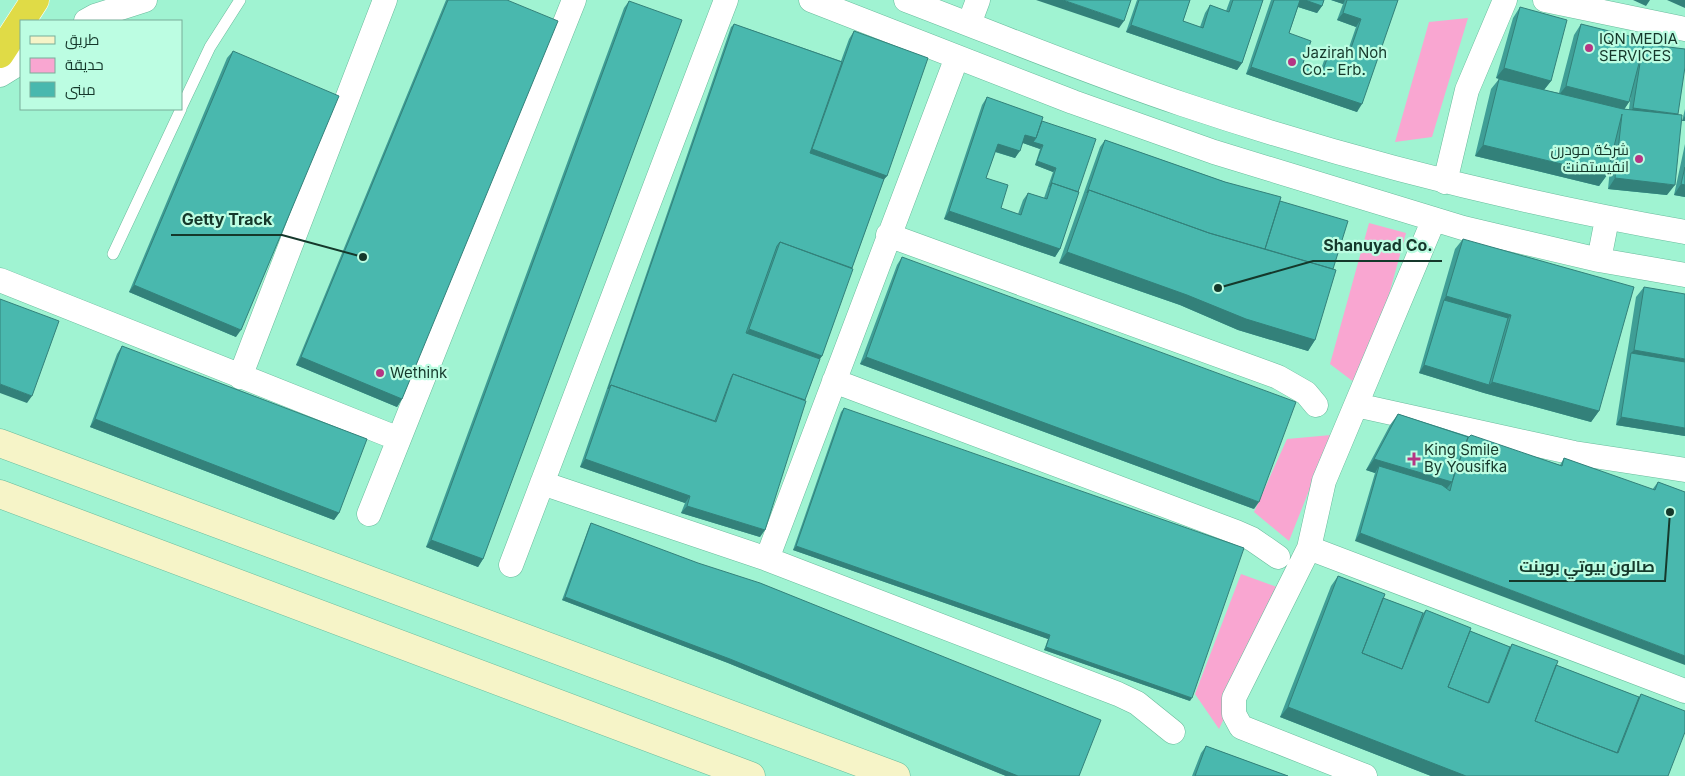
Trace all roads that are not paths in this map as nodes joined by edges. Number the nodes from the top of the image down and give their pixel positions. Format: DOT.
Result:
graph roads {
  1 [pos="35,0"];
  2 [pos="145,0"];
  3 [pos="240,0"];
  4 [pos="386,0"];
  5 [pos="574,0"];
  6 [pos="726,0"];
  7 [pos="811,0"];
  8 [pos="906,0"];
  9 [pos="978,0"];
  10 [pos="1505,0"];
  11 [pos="1545,0"];
  12 [pos="22,20"];
  13 [pos="88,20"];
  14 [pos="20,23"];
  15 [pos="969,24"];
  16 [pos="1685,29"];
  17 [pos="0,54"];
  18 [pos="957,57"];
  19 [pos="20,63"];
  20 [pos="0,76"];
  21 [pos="182,106"];
  22 [pos="180,110"];
  23 [pos="1224,117"];
  24 [pos="1214,152"];
  25 [pos="1445,182"];
  26 [pos="1434,219"];
  27 [pos="1607,219"];
  28 [pos="1685,232"];
  29 [pos="888,236"];
  30 [pos="113,254"];
  31 [pos="1600,260"];
  32 [pos="1685,276"];
  33 [pos="0,280"];
  34 [pos="240,377"];
  35 [pos="834,381"];
  36 [pos="1316,404"];
  37 [pos="1356,405"];
  38 [pos="399,439"];
  39 [pos="0,443"];
  40 [pos="1685,470"];
  41 [pos="542,483"];
  42 [pos="0,494"];
  43 [pos="369,514"];
  44 [pos="1309,548"];
  45 [pos="1278,557"];
  46 [pos="768,559"];
  47 [pos="512,565"];
  48 [pos="1685,691"];
  49 [pos="1172,732"];
  50 [pos="750,776"];
  51 [pos="896,776"];
  52 [pos="1365,776"];
  1 -- 12 [label="highway"];
  2 -- 13 [label="street"];
  3 -- 21 [label="lane"];
  4 -- 34 [label="street"];
  5 -- 38 [label="street"];
  6 -- 41 [label="street"];
  7 -- 18 [label="street"];
  8 -- 15 [label="street"];
  9 -- 15 [label="street"];
  10 -- 25 [label="street"];
  11 -- 16 [label="street"];
  14 -- 17 [label="highway"];
  15 -- 23 [label="street"];
  18 -- 24 [label="street"];
  18 -- 29 [label="street"];
  19 -- 20 [label="street"];
  22 -- 30 [label="lane"];
  23 -- 24 [label="street"];
  23 -- 25 [label="street"];
  24 -- 26 [label="street"];
  25 -- 27 [label="street"];
  26 -- 31 [label="street"];
  26 -- 37 [label="street"];
  27 -- 28 [label="street"];
  27 -- 31 [label="street"];
  29 -- 35 [label="street"];
  29 -- 36 [label="street"];
  31 -- 32 [label="street"];
  33 -- 34 [label="street"];
  34 -- 38 [label="street"];
  35 -- 45 [label="street"];
  35 -- 46 [label="street"];
  37 -- 40 [label="street"];
  37 -- 44 [label="street"];
  38 -- 43 [label="street"];
  39 -- 51 [label="street"];
  41 -- 46 [label="street"];
  41 -- 47 [label="street"];
  42 -- 50 [label="street"];
  44 -- 48 [label="street"];
  44 -- 52 [label="street"];
  46 -- 49 [label="street"];
}
